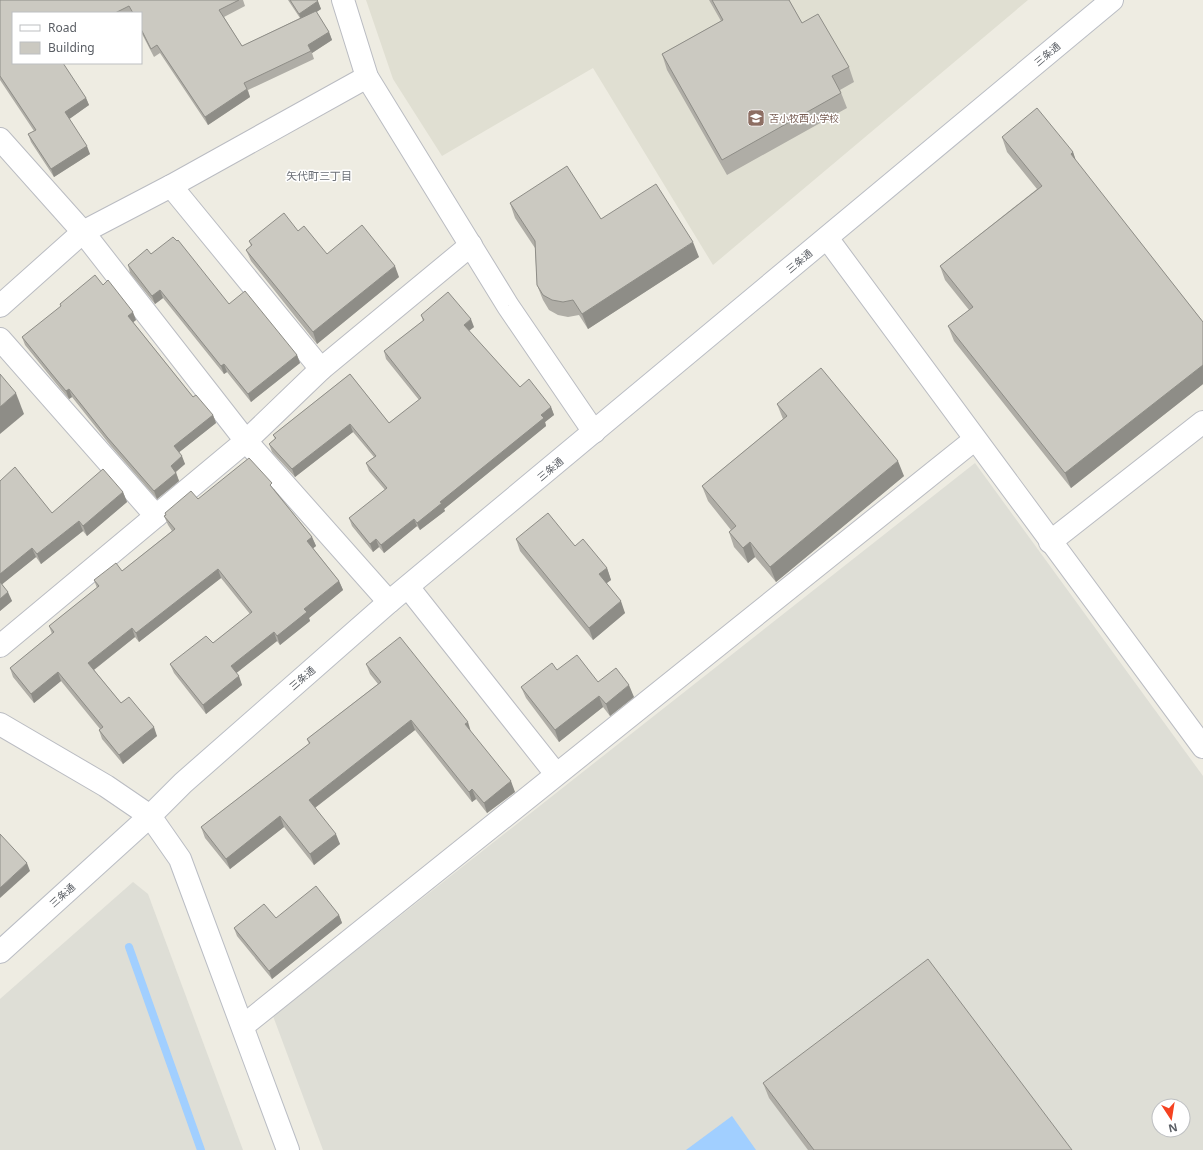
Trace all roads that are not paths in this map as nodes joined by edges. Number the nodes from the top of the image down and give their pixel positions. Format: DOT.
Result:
graph roads {
  1 [pos="342,0"];
  2 [pos="1112,0"];
  3 [pos="367,77"];
  4 [pos="0,139"];
  5 [pos="171,186"];
  6 [pos="83,232"];
  7 [pos="826,238"];
  8 [pos="471,245"];
  9 [pos="0,306"];
  10 [pos="0,339"];
  11 [pos="321,369"];
  12 [pos="1203,422"];
  13 [pos="594,432"];
  14 [pos="974,440"];
  15 [pos="246,441"];
  16 [pos="156,516"];
  17 [pos="1050,542"];
  18 [pos="408,588"];
  19 [pos="389,602"];
  20 [pos="0,646"];
  21 [pos="0,724"];
  22 [pos="1203,747"];
  23 [pos="556,774"];
  24 [pos="150,816"];
  25 [pos="0,952"];
  26 [pos="243,1026"];
  27 [pos="288,1150"];
  1 -- 3 [label="street"];
  2 -- 7 [label="street, 三条通"];
  3 -- 5 [label="street"];
  3 -- 8 [label="street"];
  4 -- 6 [label="street"];
  5 -- 6 [label="street"];
  5 -- 11 [label="street"];
  6 -- 9 [label="street"];
  6 -- 15 [label="street"];
  7 -- 13 [label="street, 三条通"];
  7 -- 14 [label="street"];
  8 -- 11 [label="street"];
  8 -- 13 [label="street"];
  10 -- 16 [label="street"];
  11 -- 15 [label="street"];
  12 -- 17 [label="street"];
  13 -- 18 [label="street, 三条通"];
  14 -- 17 [label="street"];
  14 -- 23 [label="street"];
  15 -- 16 [label="street"];
  15 -- 19 [label="street"];
  16 -- 20 [label="street"];
  17 -- 22 [label="street"];
  18 -- 19 [label="street, 三条通"];
  18 -- 23 [label="street"];
  19 -- 24 [label="street, 三条通"];
  21 -- 24 [label="street"];
  23 -- 26 [label="street"];
  24 -- 25 [label="street, 三条通"];
  24 -- 26 [label="street"];
  26 -- 27 [label="street"];
}
